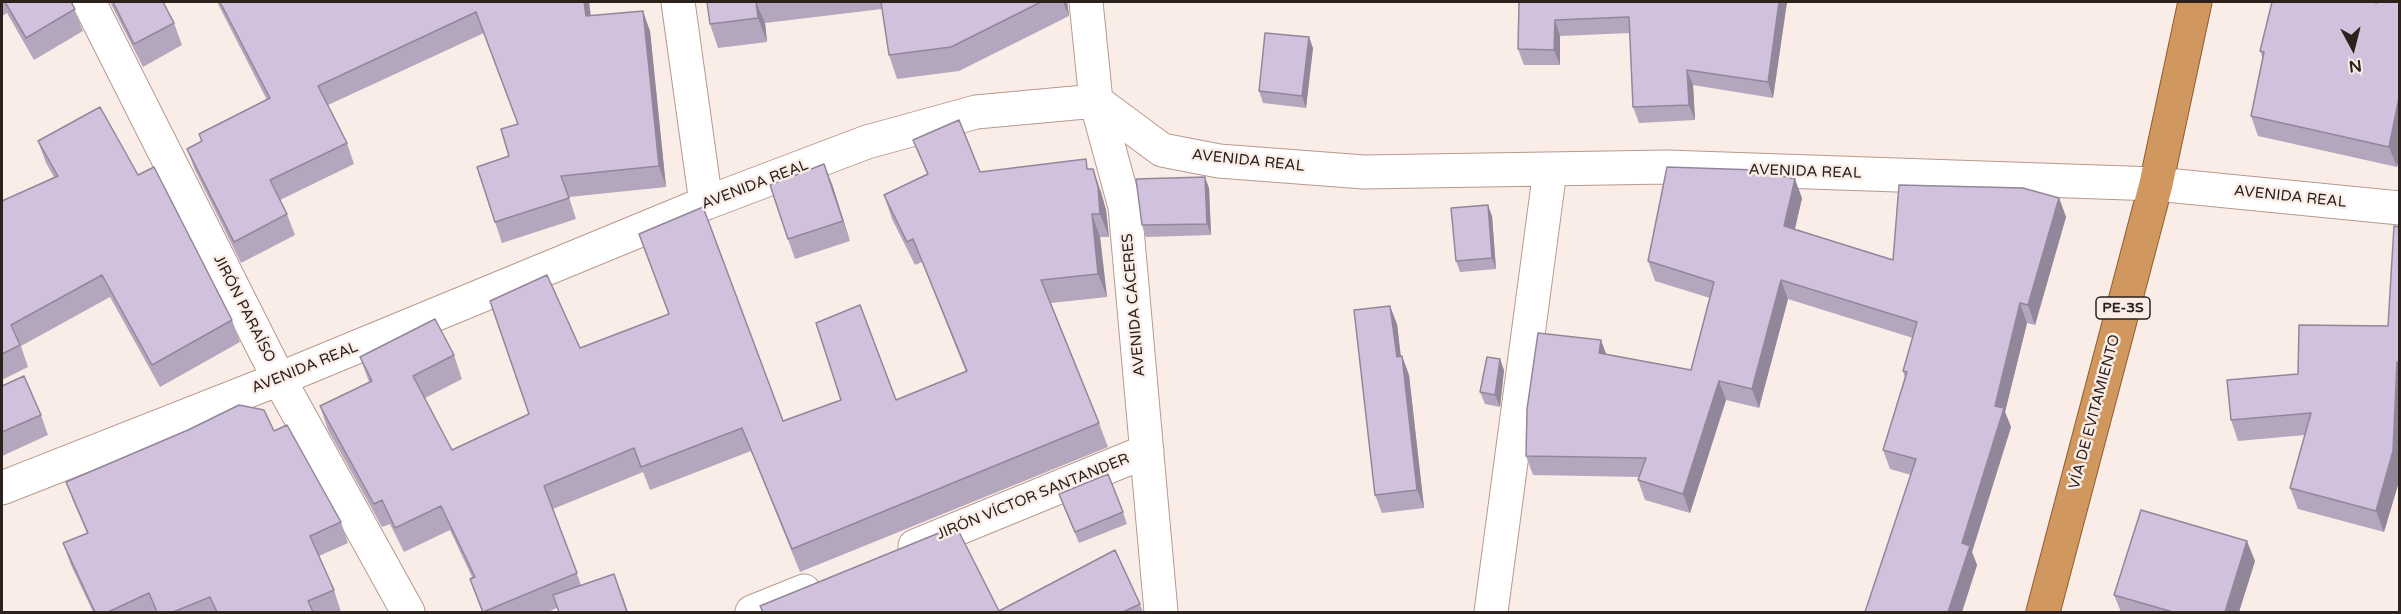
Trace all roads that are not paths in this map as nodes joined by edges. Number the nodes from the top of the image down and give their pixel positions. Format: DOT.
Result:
graph roads {
  1 [pos="89,2"];
  2 [pos="678,2"];
  3 [pos="1086,2"];
  4 [pos="2195,2"];
  5 [pos="1096,101"];
  6 [pos="1550,170"];
  7 [pos="2156,184"];
  8 [pos="706,203"];
  9 [pos="2400,208"];
  10 [pos="279,379"];
  11 [pos="1147,451"];
  12 [pos="2,488"];
  13 [pos="884,559"];
  14 [pos="829,581"];
  15 [pos="408,612"];
  16 [pos="752,612"];
  17 [pos="1161,612"];
  18 [pos="1491,612"];
  19 [pos="2043,612"];
  1 -- 10 [label="street, JIRÓN PARAÍSO"];
  2 -- 8 [label="street"];
  3 -- 5 [label="street, AVENIDA CÁCERES"];
  4 -- 7 [label="highway, VÍA DE EVITAMIENTO / PE-3S"];
  5 -- 6 [label="street, AVENIDA REAL"];
  5 -- 8 [label="street, AVENIDA REAL"];
  5 -- 11 [label="street, AVENIDA CÁCERES"];
  6 -- 7 [label="street, AVENIDA REAL"];
  6 -- 18 [label="street"];
  7 -- 9 [label="street, AVENIDA REAL"];
  7 -- 19 [label="highway, VÍA DE EVITAMIENTO / PE-3S"];
  8 -- 10 [label="street, AVENIDA REAL"];
  10 -- 12 [label="street, AVENIDA REAL"];
  10 -- 15 [label="street, JIRÓN PARAÍSO"];
  11 -- 13 [label="street, JIRÓN VÍCTOR SANTANDER"];
  11 -- 17 [label="street, AVENIDA CÁCERES"];
  14 -- 16 [label="street"];
}
